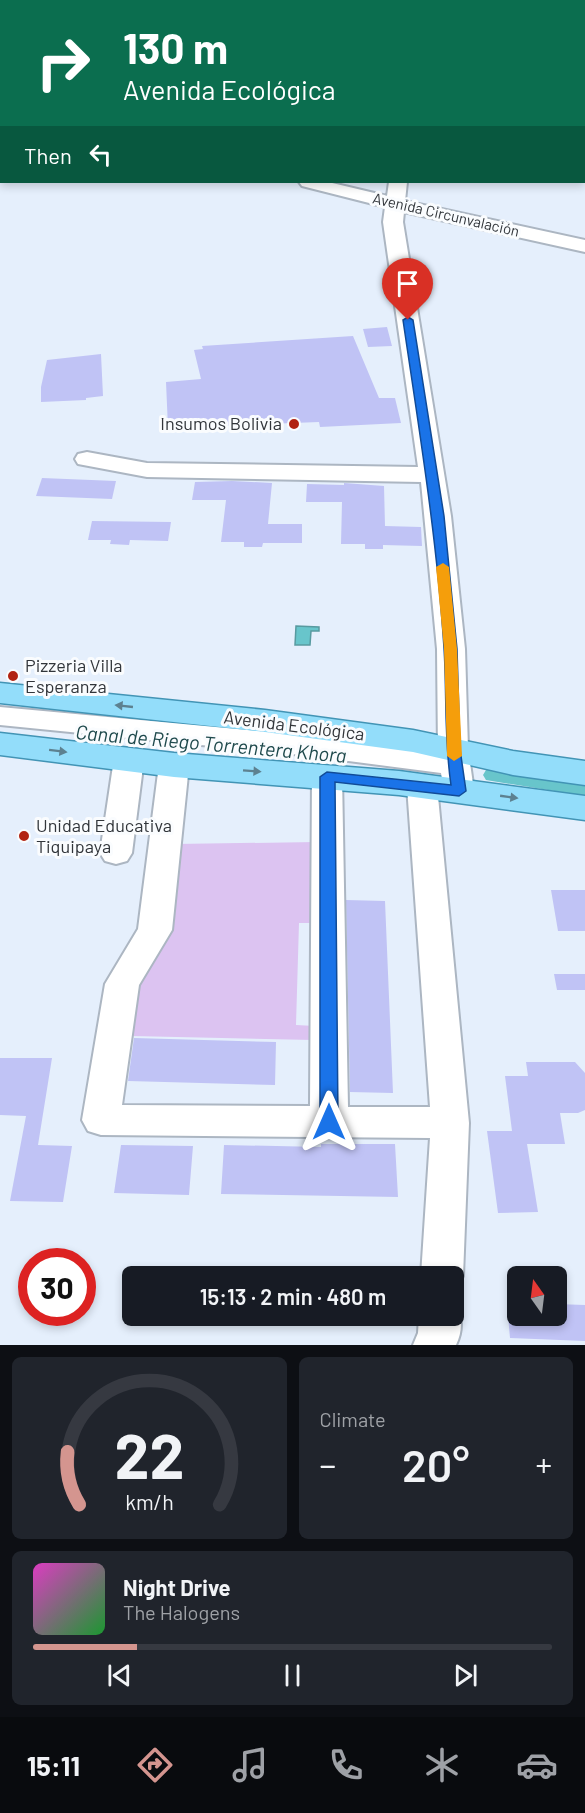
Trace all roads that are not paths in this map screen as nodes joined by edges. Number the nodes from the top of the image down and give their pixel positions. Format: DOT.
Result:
graph roads {
  1 [pos="440,0"];
  2 [pos="474,0"];
  3 [pos="316,183"];
  4 [pos="396,193"];
  5 [pos="585,246"];
  6 [pos="87,459"];
  7 [pos="431,475"];
  8 [pos="0,693"];
  9 [pos="0,716"];
  10 [pos="0,744"];
  11 [pos="129,759"];
  12 [pos="174,765"];
  13 [pos="456,768"];
  14 [pos="585,773"];
  15 [pos="327,777"];
  16 [pos="422,786"];
  17 [pos="585,808"];
  18 [pos="116,853"];
  19 [pos="329,1122"];
  20 [pos="450,1123"];
  21 [pos="443,1266"];
  22 [pos="440,1326"];
  23 [pos="434,1345"];
  1 -- 2 [label="street"];
  3 -- 4 [label="street, Avenida Circunvalación"];
  4 -- 5 [label="street, Avenida Circunvalación"];
  4 -- 7 [label="street"];
  6 -- 7 [label="street"];
  7 -- 13 [label="street"];
  13 -- 8 [label="main road, Avenida Ecológica, one-way"];
  9 -- 13 [label="street"];
  10 -- 11 [label="main road, Avenida Ecológica, one-way"];
  11 -- 12 [label="main road, Avenida Ecológica"];
  11 -- 18 [label="street"];
  12 -- 15 [label="main road, Avenida Ecológica, one-way"];
  12 -- 19 [label="street"];
  13 -- 14 [label="main road, Avenida Ecológica"];
  13 -- 16 [label="main road, Avenida Ecológica"];
  13 -- 17 [label="main road, Avenida Ecológica, one-way"];
  15 -- 16 [label="main road, Avenida Ecológica"];
  15 -- 19 [label="street"];
  16 -- 20 [label="street"];
  19 -- 20 [label="street"];
  20 -- 21 [label="street"];
  22 -- 23 [label="street"];
}
